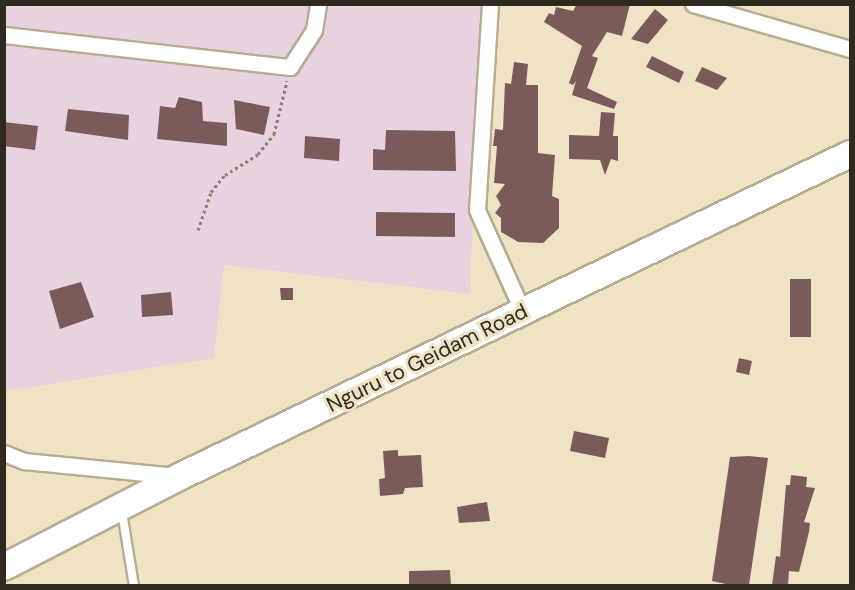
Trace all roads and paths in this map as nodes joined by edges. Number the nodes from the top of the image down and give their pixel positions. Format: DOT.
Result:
graph roads {
  1 [pos="318,4"];
  2 [pos="490,4"];
  3 [pos="693,4"];
  4 [pos="4,35"];
  5 [pos="850,49"];
  6 [pos="290,68"];
  7 [pos="850,154"];
  8 [pos="198,230"];
  9 [pos="523,312"];
  10 [pos="4,453"];
  11 [pos="181,476"];
  12 [pos="121,507"];
  13 [pos="4,567"];
  14 [pos="134,585"];
  1 -- 6 [label="street"];
  2 -- 9 [label="street"];
  3 -- 5 [label="street"];
  4 -- 6 [label="street"];
  6 -- 8 [label="path"];
  7 -- 9 [label="main road, Nguru to Geidam Road"];
  9 -- 11 [label="main road, Nguru to Geidam Road"];
  10 -- 11 [label="street"];
  11 -- 12 [label="main road, Nguru to Geidam Road"];
  12 -- 13 [label="main road, Nguru to Geidam Road"];
  12 -- 14 [label="lane"];
}
